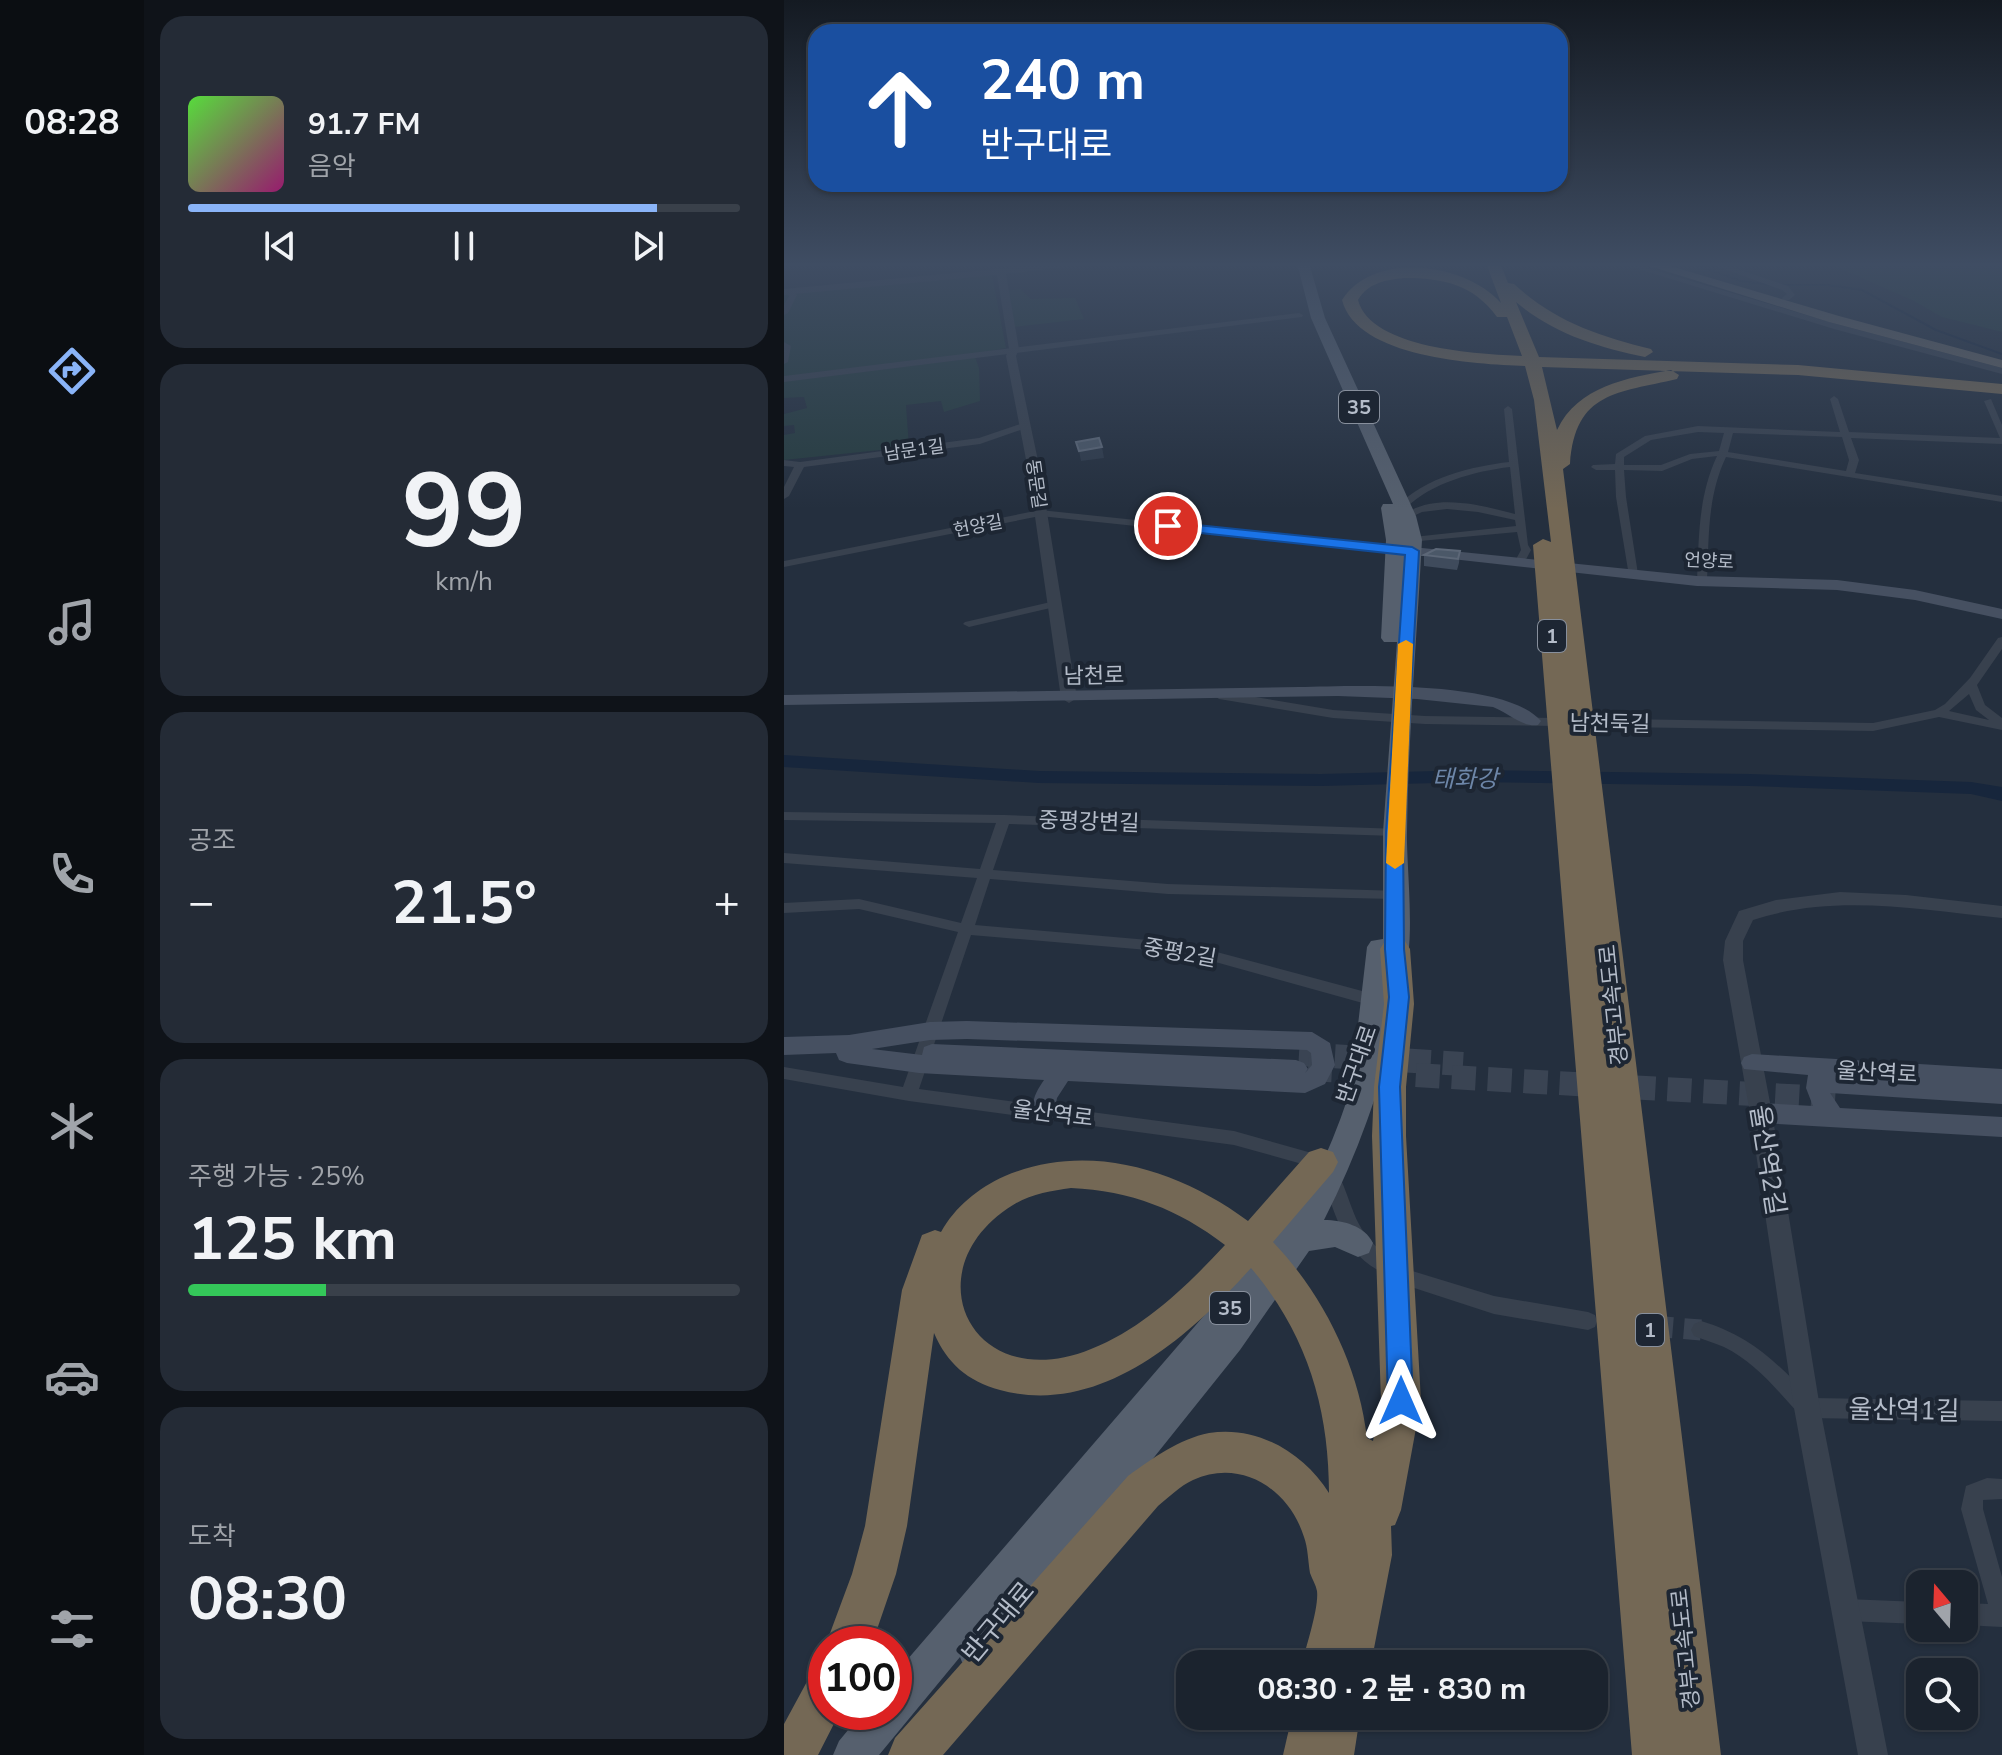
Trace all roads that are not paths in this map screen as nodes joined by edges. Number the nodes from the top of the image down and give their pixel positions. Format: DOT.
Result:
graph roads {
  1 [pos="1013,345"];
  2 [pos="1049,345"];
  3 [pos="1323,345"];
  4 [pos="1330,345"];
  5 [pos="1397,345"];
  6 [pos="1412,345"];
  7 [pos="1513,345"];
  8 [pos="1526,345"];
  9 [pos="1618,345"];
  10 [pos="1906,345"];
  11 [pos="1938,345"];
  12 [pos="1947,345"];
  13 [pos="1014,349"];
  14 [pos="1489,360"];
  15 [pos="2002,361"];
  16 [pos="1543,364"];
  17 [pos="1797,371"];
  18 [pos="2002,371"];
  19 [pos="1755,373"];
  20 [pos="784,379"];
  21 [pos="1997,394"];
  22 [pos="1834,399"];
  23 [pos="1508,409"];
  24 [pos="1026,425"];
  25 [pos="1729,430"];
  26 [pos="1846,433"];
  27 [pos="2002,438"];
  28 [pos="1721,454"];
  29 [pos="784,463"];
  30 [pos="1514,464"];
  31 [pos="800,465"];
  32 [pos="1596,467"];
  33 [pos="1618,467"];
  34 [pos="1850,475"];
  35 [pos="784,496"];
  36 [pos="1557,496"];
  37 [pos="2002,499"];
  38 [pos="1405,511"];
  39 [pos="1040,513"];
  40 [pos="1521,523"];
  41 [pos="1407,547"];
  42 [pos="1555,562"];
  43 [pos="1519,563"];
  44 [pos="784,564"];
  45 [pos="1633,574"];
  46 [pos="1702,581"];
  47 [pos="1055,604"];
  48 [pos="2002,614"];
  49 [pos="969,624"];
  50 [pos="2002,640"];
  51 [pos="1971,686"];
  52 [pos="1217,694"];
  53 [pos="1069,698"];
  54 [pos="784,700"];
  55 [pos="1396,700"];
  56 [pos="1939,713"];
  57 [pos="1532,721"];
  58 [pos="2002,725"];
  59 [pos="784,816"];
  60 [pos="1004,819"];
  61 [pos="1390,828"];
  62 [pos="784,858"];
  63 [pos="985,874"];
  64 [pos="1389,894"];
  65 [pos="1590,904"];
  66 [pos="784,908"];
  67 [pos="2002,912"];
  68 [pos="966,929"];
  69 [pos="1395,949"];
  70 [pos="1383,1003"];
  71 [pos="929,1034"];
  72 [pos="784,1046"];
  73 [pos="849,1048"];
  74 [pos="784,1056"];
  75 [pos="1297,1062"];
  76 [pos="1752,1063"];
  77 [pos="919,1064"];
  78 [pos="1061,1072"];
  79 [pos="784,1073"];
  80 [pos="2002,1078"];
  81 [pos="1834,1092"];
  82 [pos="909,1094"];
  83 [pos="2002,1095"];
  84 [pos="2002,1109"];
  85 [pos="1045,1112"];
  86 [pos="1761,1113"];
  87 [pos="2002,1127"];
  88 [pos="1326,1169"];
  89 [pos="1224,1216"];
  90 [pos="1298,1241"];
  91 [pos="1358,1243"];
  92 [pos="1383,1264"];
  93 [pos="1409,1278"];
  94 [pos="1298,1288"];
  95 [pos="1588,1321"];
  96 [pos="1701,1330"];
  97 [pos="1807,1408"];
  98 [pos="2002,1411"];
  99 [pos="2002,1489"];
  100 [pos="1366,1573"];
  101 [pos="1846,1610"];
  102 [pos="1906,1612"];
  103 [pos="1978,1615"];
  104 [pos="2002,1616"];
  105 [pos="855,1626"];
  106 [pos="1329,1643"];
  107 [pos="1351,1650"];
  108 [pos="1688,1678"];
  109 [pos="912,1684"];
  110 [pos="808,1726"];
  111 [pos="874,1730"];
  112 [pos="1312,1730"];
  113 [pos="1334,1730"];
  114 [pos="793,1755"];
  115 [pos="853,1755"];
  116 [pos="888,1755"];
  117 [pos="912,1755"];
  118 [pos="1307,1755"];
  119 [pos="1330,1755"];
  120 [pos="1656,1755"];
  121 [pos="1697,1755"];
  122 [pos="1703,1755"];
  123 [pos="1873,1755"];
  1 -- 13 [label="street, 동문길"];
  2 -- 13 [label="street"];
  3 -- 41 [label="main road, 35"];
  4 -- 38 [label="main road, 35"];
  5 -- 14 [label="highway"];
  6 -- 14 [label="highway"];
  7 -- 42 [label="highway, 경부고속도로 / 1"];
  8 -- 36 [label="highway, 경부고속도로 / 1"];
  9 -- 17 [label="highway"];
  10 -- 18 [label="street"];
  11 -- 15 [label="highway"];
  12 -- 15 [label="highway"];
  13 -- 20 [label="street"];
  13 -- 24 [label="street, 동문길"];
  14 -- 16 [label="highway"];
  16 -- 17 [label="highway"];
  16 -- 19 [label="highway"];
  17 -- 21 [label="highway"];
  19 -- 21 [label="highway"];
  19 -- 36 [label="highway"];
  21 -- 27 [label="street"];
  22 -- 26 [label="street"];
  23 -- 30 [label="street"];
  24 -- 31 [label="street, 남문1길"];
  24 -- 39 [label="street, 동문길"];
  25 -- 26 [label="street"];
  25 -- 28 [label="street"];
  25 -- 33 [label="street"];
  26 -- 27 [label="street"];
  26 -- 34 [label="street"];
  28 -- 33 [label="street"];
  28 -- 34 [label="street"];
  28 -- 46 [label="street"];
  29 -- 31 [label="street, 남문1길"];
  30 -- 38 [label="street"];
  30 -- 40 [label="street"];
  31 -- 35 [label="street"];
  32 -- 33 [label="street"];
  33 -- 45 [label="street"];
  34 -- 37 [label="street"];
  36 -- 42 [label="highway, 경부고속도로 / 1"];
  38 -- 40 [label="street"];
  38 -- 41 [label="main road, 35"];
  39 -- 41 [label="street, 헌양길"];
  39 -- 44 [label="street, 헌양길"];
  39 -- 47 [label="street, 동문길"];
  40 -- 41 [label="street, 헌양길"];
  40 -- 43 [label="street"];
  41 -- 43 [label="main road, 언양로"];
  41 -- 55 [label="main road, 35"];
  42 -- 65 [label="highway, 경부고속도로 / 1"];
  43 -- 45 [label="main road, 언양로"];
  45 -- 46 [label="main road, 언양로"];
  46 -- 48 [label="main road, 언양로"];
  47 -- 49 [label="street"];
  47 -- 53 [label="street, 동문길"];
  50 -- 51 [label="street"];
  51 -- 56 [label="street"];
  51 -- 58 [label="street"];
  52 -- 53 [label="main road, 남천로"];
  52 -- 55 [label="main road, 남천로"];
  52 -- 57 [label="street, 남천둑길"];
  53 -- 54 [label="main road, 남천로"];
  55 -- 57 [label="main road, 남천로"];
  55 -- 61 [label="main road, 35"];
  56 -- 57 [label="street, 남천둑길"];
  56 -- 58 [label="street, 남천둑길"];
  59 -- 60 [label="street, 중평강변길"];
  60 -- 61 [label="street, 중평강변길"];
  60 -- 63 [label="street"];
  61 -- 64 [label="main road, 반구대로 / 35"];
  62 -- 63 [label="street"];
  63 -- 64 [label="street"];
  63 -- 68 [label="street"];
  64 -- 69 [label="main road, 반구대로 / 35"];
  64 -- 70 [label="main road, 반구대로 / 35"];
  65 -- 108 [label="highway, 경부고속도로 / 1"];
  65 -- 120 [label="highway, 경부고속도로 / 1"];
  66 -- 68 [label="street, 중평2길"];
  67 -- 76 [label="street, 울산역2길"];
  68 -- 70 [label="street, 중평2길"];
  68 -- 71 [label="street"];
  69 -- 70 [label="main road, 반구대로 / 35"];
  69 -- 100 [label="highway"];
  70 -- 88 [label="main road, 반구대로 / 35"];
  71 -- 73 [label="main road"];
  71 -- 77 [label="street"];
  71 -- 78 [label="main road"];
  72 -- 73 [label="main road"];
  73 -- 74 [label="main road"];
  73 -- 75 [label="main road"];
  73 -- 77 [label="main road"];
  76 -- 81 [label="main road, 울산역로"];
  76 -- 86 [label="street, 울산역2길"];
  77 -- 78 [label="main road"];
  77 -- 82 [label="street"];
  78 -- 85 [label="main road"];
  79 -- 82 [label="street, 울산역로"];
  80 -- 81 [label="main road, 울산역로"];
  81 -- 83 [label="main road, 울산역로"];
  81 -- 84 [label="main road, 울산역로"];
  81 -- 86 [label="main road, 울산역로"];
  81 -- 87 [label="main road, 울산역로"];
  82 -- 85 [label="street, 울산역로"];
  85 -- 88 [label="street, 울산역로"];
  86 -- 97 [label="street, 울산역2길"];
  88 -- 89 [label="highway"];
  88 -- 90 [label="main road, 반구대로 / 35"];
  88 -- 91 [label="street"];
  88 -- 109 [label="main road, 반구대로 / 35"];
  89 -- 94 [label="highway"];
  89 -- 105 [label="highway"];
  90 -- 91 [label="main road"];
  90 -- 116 [label="main road, 반구대로 / 35"];
  91 -- 92 [label="street"];
  93 -- 95 [label="street"];
  94 -- 100 [label="highway"];
  94 -- 106 [label="highway"];
  96 -- 97 [label="street"];
  97 -- 98 [label="street, 울산역1길"];
  97 -- 101 [label="street, 울산역2길"];
  99 -- 104 [label="street"];
  100 -- 107 [label="highway"];
  101 -- 102 [label="street"];
  101 -- 123 [label="street, 울산역2길"];
  103 -- 104 [label="street"];
  106 -- 117 [label="highway"];
  108 -- 121 [label="highway, 경부고속도로 / 1"];
  108 -- 122 [label="highway"];
  110 -- 114 [label="highway"];
  111 -- 115 [label="main road"];
  112 -- 118 [label="highway"];
  113 -- 119 [label="highway"];
}
